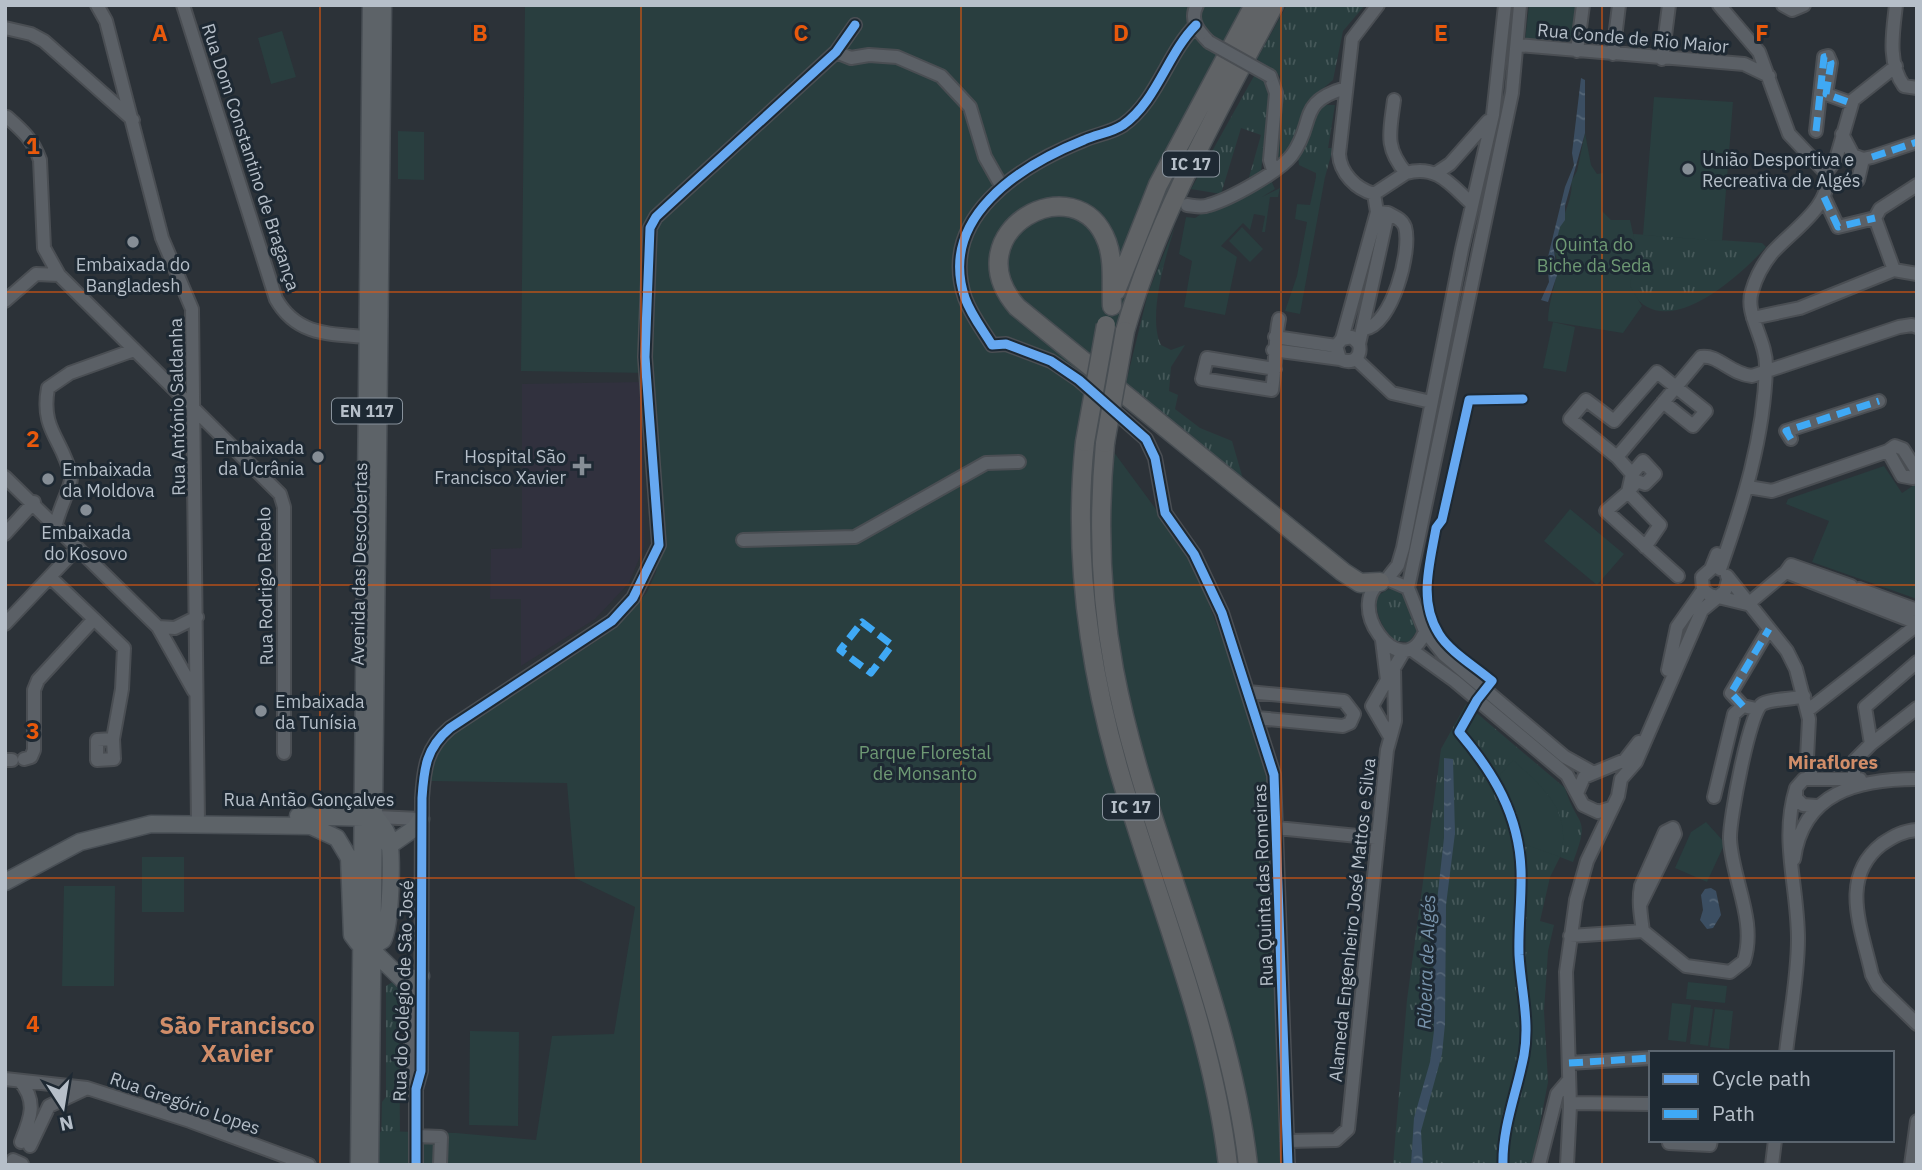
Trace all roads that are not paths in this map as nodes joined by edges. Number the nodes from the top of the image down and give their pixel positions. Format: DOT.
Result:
graph roads {
  1 [pos="97,5"];
  2 [pos="183,5"];
  3 [pos="371,5"];
  4 [pos="383,5"];
  5 [pos="1197,5"];
  6 [pos="1254,5"];
  7 [pos="1274,5"];
  8 [pos="1378,5"];
  9 [pos="1505,5"];
  10 [pos="1520,5"];
  11 [pos="1583,5"];
  12 [pos="1619,5"];
  13 [pos="1668,5"];
  14 [pos="1719,5"];
  15 [pos="1783,5"];
  16 [pos="1804,5"];
  17 [pos="1896,5"];
  18 [pos="855,25"];
  19 [pos="1196,25"];
  20 [pos="5,28"];
  21 [pos="1749,38"];
  22 [pos="1518,45"];
  23 [pos="1577,51"];
  24 [pos="836,52"];
  25 [pos="1613,54"];
  26 [pos="1662,60"];
  27 [pos="1744,64"];
  28 [pos="1896,66"];
  29 [pos="119,69"];
  30 [pos="1769,76"];
  31 [pos="96,86"];
  32 [pos="1917,88"];
  33 [pos="1346,89"];
  34 [pos="1394,100"];
  35 [pos="1851,103"];
  36 [pos="1493,115"];
  37 [pos="7,117"];
  38 [pos="133,120"];
  39 [pos="1816,131"];
  40 [pos="1842,133"];
  41 [pos="1917,142"];
  42 [pos="1868,158"];
  43 [pos="1273,170"];
  44 [pos="1437,172"];
  45 [pos="1406,173"];
  46 [pos="1826,173"];
  47 [pos="1858,180"];
  48 [pos="1917,185"];
  49 [pos="1002,187"];
  50 [pos="1374,194"];
  51 [pos="1824,197"];
  52 [pos="1472,204"];
  53 [pos="1187,205"];
  54 [pos="1383,213"];
  55 [pos="1875,218"];
  56 [pos="44,248"];
  57 [pos="1894,270"];
  58 [pos="36,274"];
  59 [pos="1917,274"];
  60 [pos="60,275"];
  61 [pos="5,301"];
  62 [pos="1112,306"];
  63 [pos="1754,318"];
  64 [pos="1279,319"];
  65 [pos="1917,327"];
  66 [pos="1364,329"];
  67 [pos="368,337"];
  68 [pos="1274,344"];
  69 [pos="1359,344"];
  70 [pos="1339,348"];
  71 [pos="134,350"];
  72 [pos="195,358"];
  73 [pos="1356,359"];
  74 [pos="1275,369"];
  75 [pos="1766,372"];
  76 [pos="158,374"];
  77 [pos="1676,387"];
  78 [pos="1878,401"];
  79 [pos="1431,402"];
  80 [pos="1663,402"];
  81 [pos="196,410"];
  82 [pos="1759,434"];
  83 [pos="1791,439"];
  84 [pos="1422,443"];
  85 [pos="1437,446"];
  86 [pos="1888,451"];
  87 [pos="1617,457"];
  88 [pos="1019,461"];
  89 [pos="1417,471"];
  90 [pos="1432,474"];
  91 [pos="1632,474"];
  92 [pos="5,477"];
  93 [pos="1748,486"];
  94 [pos="1628,492"];
  95 [pos="59,505"];
  96 [pos="39,507"];
  97 [pos="57,524"];
  98 [pos="5,534"];
  99 [pos="743,540"];
  100 [pos="1646,547"];
  101 [pos="77,548"];
  102 [pos="1786,572"];
  103 [pos="1720,573"];
  104 [pos="1678,576"];
  105 [pos="50,577"];
  106 [pos="1384,581"];
  107 [pos="1851,586"];
  108 [pos="1408,588"];
  109 [pos="1703,590"];
  110 [pos="1719,595"];
  111 [pos="1856,599"];
  112 [pos="1748,604"];
  113 [pos="1917,610"];
  114 [pos="197,617"];
  115 [pos="94,620"];
  116 [pos="5,624"];
  117 [pos="1917,624"];
  118 [pos="158,627"];
  119 [pos="1769,629"];
  120 [pos="1425,631"];
  121 [pos="1382,640"];
  122 [pos="1408,650"];
  123 [pos="1917,662"];
  124 [pos="194,691"];
  125 [pos="1248,692"];
  126 [pos="1378,695"];
  127 [pos="1804,696"];
  128 [pos="1394,702"];
  129 [pos="1749,707"];
  130 [pos="1917,708"];
  131 [pos="1807,710"];
  132 [pos="1257,718"];
  133 [pos="1390,737"];
  134 [pos="113,739"];
  135 [pos="1871,744"];
  136 [pos="1808,746"];
  137 [pos="284,753"];
  138 [pos="14,760"];
  139 [pos="1594,772"];
  140 [pos="1816,778"];
  141 [pos="1854,779"];
  142 [pos="1917,779"];
  143 [pos="1893,780"];
  144 [pos="1797,786"];
  145 [pos="1577,791"];
  146 [pos="1619,791"];
  147 [pos="1714,797"];
  148 [pos="1820,803"];
  149 [pos="1611,808"];
  150 [pos="1588,809"];
  151 [pos="370,818"];
  152 [pos="421,819"];
  153 [pos="198,824"];
  154 [pos="1278,828"];
  155 [pos="1917,830"];
  156 [pos="1378,838"];
  157 [pos="389,846"];
  158 [pos="1592,848"];
  159 [pos="363,849"];
  160 [pos="351,865"];
  161 [pos="5,882"];
  162 [pos="1793,891"];
  163 [pos="1640,905"];
  164 [pos="1643,931"];
  165 [pos="1570,936"];
  166 [pos="370,947"];
  167 [pos="394,972"];
  168 [pos="415,979"];
  169 [pos="374,996"];
  170 [pos="1917,1024"];
  171 [pos="1786,1051"];
  172 [pos="1649,1058"];
  173 [pos="1569,1063"];
  174 [pos="5,1079"];
  175 [pos="1569,1080"];
  176 [pos="20,1081"];
  177 [pos="49,1083"];
  178 [pos="87,1088"];
  179 [pos="32,1103"];
  180 [pos="1570,1103"];
  181 [pos="1649,1104"];
  182 [pos="49,1106"];
  183 [pos="1917,1121"];
  184 [pos="416,1136"];
  185 [pos="1287,1141"];
  186 [pos="1668,1142"];
  187 [pos="1711,1142"];
  188 [pos="1775,1142"];
  189 [pos="1566,1146"];
  190 [pos="361,1163"];
  191 [pos="309,1165"];
  192 [pos="416,1165"];
  193 [pos="440,1165"];
  194 [pos="1228,1165"];
  195 [pos="1250,1165"];
  196 [pos="1288,1165"];
  197 [pos="1539,1165"];
  198 [pos="1559,1165"];
  199 [pos="1567,1165"];
  200 [pos="1772,1165"];
  201 [pos="1911,1165"];
  1 -- 29 [label="street, Rua António Saldanha"];
  2 -- 67 [label="street, Rua Dom Constantino de Bragança"];
  3 -- 67 [label="main road, Avenida das Descobertas / EN 117"];
  4 -- 151 [label="main road, Avenida das Descobertas"];
  5 -- 19 [label="street"];
  6 -- 62 [label="highway, IC 17"];
  7 -- 195 [label="highway, IC 17, bridge"];
  8 -- 33 [label="street"];
  9 -- 36 [label="street"];
  10 -- 22 [label="street"];
  11 -- 23 [label="street"];
  12 -- 25 [label="street"];
  13 -- 26 [label="street"];
  14 -- 21 [label="street"];
  15 -- 16 [label="street"];
  17 -- 28 [label="street"];
  18 -- 24 [label="street, Rua do Colégio de São José"];
  19 -- 43 [label="street, bridge"];
  19 -- 49 [label="street"];
  20 -- 31 [label="street"];
  21 -- 27 [label="street"];
  21 -- 30 [label="street"];
  22 -- 23 [label="street, Rua Conde de Rio Maior"];
  22 -- 85 [label="street"];
  23 -- 25 [label="street, Rua Conde de Rio Maior"];
  24 -- 49 [label="street"];
  24 -- 152 [label="street, Rua do Colégio de São José"];
  25 -- 26 [label="street, Rua Conde de Rio Maior"];
  26 -- 27 [label="street, Rua Conde de Rio Maior"];
  27 -- 30 [label="street"];
  28 -- 32 [label="street"];
  28 -- 35 [label="street"];
  29 -- 31 [label="street"];
  29 -- 38 [label="street, Rua António Saldanha"];
  30 -- 46 [label="street"];
  31 -- 38 [label="street"];
  33 -- 43 [label="street"];
  33 -- 50 [label="street"];
  34 -- 45 [label="street"];
  35 -- 39 [label="street"];
  35 -- 40 [label="street"];
  36 -- 44 [label="street"];
  36 -- 52 [label="street"];
  37 -- 56 [label="street"];
  38 -- 72 [label="street, Rua António Saldanha"];
  40 -- 42 [label="street"];
  40 -- 46 [label="street"];
  41 -- 42 [label="street"];
  42 -- 47 [label="street"];
  43 -- 53 [label="street"];
  44 -- 45 [label="street"];
  44 -- 52 [label="street"];
  45 -- 50 [label="street"];
  46 -- 51 [label="street"];
  48 -- 55 [label="street"];
  49 -- 125 [label="street, Rua Quinta das Romeiras"];
  50 -- 54 [label="street"];
  51 -- 55 [label="street"];
  51 -- 63 [label="street"];
  52 -- 79 [label="street"];
  54 -- 66 [label="street"];
  54 -- 66 [label="street"];
  54 -- 70 [label="street"];
  55 -- 57 [label="street"];
  56 -- 58 [label="street"];
  56 -- 60 [label="street, Rua Rodrigo Rebelo"];
  57 -- 59 [label="street"];
  57 -- 63 [label="street"];
  58 -- 60 [label="street"];
  58 -- 61 [label="street"];
  60 -- 71 [label="street, Rua Rodrigo Rebelo"];
  62 -- 106 [label="highway"];
  62 -- 194 [label="highway, IC 17, bridge"];
  63 -- 75 [label="street"];
  64 -- 68 [label="street"];
  65 -- 75 [label="street"];
  66 -- 69 [label="street"];
  67 -- 151 [label="main road, Avenida das Descobertas / EN 117"];
  68 -- 70 [label="street"];
  68 -- 74 [label="street"];
  69 -- 70 [label="street"];
  69 -- 73 [label="street"];
  70 -- 73 [label="street"];
  71 -- 76 [label="street, Rua Rodrigo Rebelo"];
  71 -- 95 [label="street"];
  72 -- 76 [label="street"];
  72 -- 81 [label="street, Rua António Saldanha"];
  73 -- 79 [label="street"];
  74 -- 74 [label="street"];
  75 -- 77 [label="street"];
  75 -- 82 [label="street"];
  76 -- 81 [label="street, Rua Rodrigo Rebelo"];
  77 -- 80 [label="street"];
  77 -- 80 [label="street"];
  77 -- 87 [label="street"];
  78 -- 83 [label="street"];
  79 -- 84 [label="street"];
  80 -- 87 [label="street"];
  81 -- 114 [label="street, Rua António Saldanha"];
  81 -- 137 [label="street, Rua Rodrigo Rebelo"];
  82 -- 93 [label="street"];
  82 -- 103 [label="street"];
  84 -- 85 [label="street"];
  84 -- 89 [label="street"];
  85 -- 90 [label="street"];
  86 -- 93 [label="street"];
  87 -- 91 [label="street"];
  88 -- 99 [label="street"];
  89 -- 90 [label="street"];
  89 -- 106 [label="street"];
  90 -- 108 [label="street"];
  91 -- 94 [label="street"];
  91 -- 94 [label="street"];
  92 -- 96 [label="street"];
  93 -- 103 [label="street"];
  94 -- 100 [label="street"];
  94 -- 100 [label="street"];
  95 -- 96 [label="street"];
  95 -- 97 [label="street"];
  96 -- 97 [label="street"];
  96 -- 98 [label="street"];
  97 -- 101 [label="street"];
  100 -- 104 [label="street"];
  101 -- 105 [label="street"];
  101 -- 118 [label="street"];
  102 -- 107 [label="street"];
  102 -- 111 [label="street"];
  102 -- 112 [label="street"];
  103 -- 109 [label="street"];
  103 -- 110 [label="street"];
  103 -- 112 [label="street"];
  105 -- 115 [label="street"];
  105 -- 116 [label="street"];
  106 -- 108 [label="street"];
  106 -- 121 [label="street"];
  108 -- 120 [label="street"];
  109 -- 110 [label="street"];
  109 -- 139 [label="street"];
  110 -- 112 [label="street"];
  110 -- 146 [label="street"];
  111 -- 113 [label="street"];
  111 -- 117 [label="street"];
  112 -- 119 [label="street"];
  114 -- 118 [label="street"];
  114 -- 124 [label="street, Rua António Saldanha"];
  115 -- 134 [label="street"];
  115 -- 138 [label="street"];
  117 -- 131 [label="street"];
  118 -- 124 [label="street"];
  119 -- 127 [label="street"];
  119 -- 129 [label="street"];
  120 -- 122 [label="street"];
  120 -- 139 [label="street"];
  121 -- 122 [label="street"];
  121 -- 126 [label="street"];
  122 -- 128 [label="street, Alameda Engenheiro José Mattos e Silva"];
  122 -- 145 [label="street"];
  123 -- 135 [label="street"];
  124 -- 153 [label="street, Rua António Saldanha"];
  125 -- 132 [label="street, Rua Quinta das Romeiras"];
  125 -- 132 [label="street"];
  126 -- 128 [label="street"];
  126 -- 133 [label="street"];
  127 -- 129 [label="street"];
  127 -- 131 [label="street"];
  128 -- 133 [label="street, Alameda Engenheiro José Mattos e Silva"];
  129 -- 147 [label="street"];
  129 -- 164 [label="street"];
  130 -- 135 [label="street"];
  131 -- 136 [label="street"];
  132 -- 154 [label="street, Rua Quinta das Romeiras"];
  133 -- 156 [label="street, Alameda Engenheiro José Mattos e Silva"];
  135 -- 141 [label="street"];
  136 -- 140 [label="street"];
  136 -- 144 [label="street"];
  139 -- 145 [label="street"];
  139 -- 146 [label="street"];
  140 -- 141 [label="street"];
  140 -- 144 [label="street"];
  140 -- 148 [label="street"];
  141 -- 143 [label="street"];
  142 -- 143 [label="street"];
  143 -- 148 [label="street"];
  144 -- 148 [label="street"];
  144 -- 162 [label="street"];
  145 -- 150 [label="street"];
  146 -- 149 [label="street"];
  148 -- 162 [label="street"];
  149 -- 150 [label="street"];
  149 -- 158 [label="street"];
  150 -- 158 [label="street"];
  151 -- 152 [label="street, Rua Antão Gonçalves"];
  151 -- 153 [label="main road, Rua Antão Gonçalves"];
  151 -- 157 [label="main road"];
  151 -- 159 [label="main road, Avenida das Descobertas / EN 117"];
  151 -- 166 [label="main road, Avenida das Descobertas"];
  152 -- 157 [label="main road"];
  152 -- 168 [label="street, Rua do Colégio de São José"];
  153 -- 160 [label="main road, Rua Antão Gonçalves"];
  153 -- 161 [label="main road, Rua Antão Gonçalves"];
  154 -- 156 [label="street"];
  154 -- 185 [label="street, Rua Quinta das Romeiras"];
  155 -- 170 [label="street"];
  156 -- 185 [label="street, Alameda Engenheiro José Mattos e Silva"];
  157 -- 166 [label="main road"];
  158 -- 165 [label="street"];
  159 -- 160 [label="main road"];
  159 -- 166 [label="main road, Avenida das Descobertas / EN 117"];
  160 -- 166 [label="main road"];
  162 -- 171 [label="street"];
  163 -- 163 [label="street"];
  163 -- 164 [label="street"];
  164 -- 165 [label="street"];
  165 -- 173 [label="street"];
  166 -- 167 [label="main road"];
  166 -- 169 [label="main road, Avenida das Descobertas"];
  166 -- 190 [label="main road, Avenida das Descobertas / EN 117"];
  167 -- 168 [label="main road"];
  167 -- 169 [label="main road"];
  168 -- 184 [label="street, Rua do Colégio de São José"];
  169 -- 190 [label="main road, Avenida das Descobertas"];
  172 -- 173 [label="street"];
  173 -- 175 [label="street"];
  174 -- 176 [label="street, Rua Gregório Lopes"];
  175 -- 180 [label="street"];
  175 -- 197 [label="street"];
  176 -- 177 [label="street, Rua Gregório Lopes"];
  176 -- 179 [label="street"];
  177 -- 178 [label="street, Rua Gregório Lopes"];
  177 -- 179 [label="street"];
  177 -- 182 [label="street"];
  178 -- 182 [label="street"];
  178 -- 191 [label="street, Rua Gregório Lopes"];
  179 -- 182 [label="street"];
  180 -- 181 [label="street"];
  180 -- 189 [label="street"];
  183 -- 201 [label="street"];
  184 -- 192 [label="street, Rua do Colégio de São José"];
  184 -- 193 [label="street"];
  185 -- 196 [label="street, Rua Quinta das Romeiras"];
  186 -- 187 [label="street"];
  188 -- 200 [label="street"];
  189 -- 198 [label="street"];
  189 -- 199 [label="street"];
}
